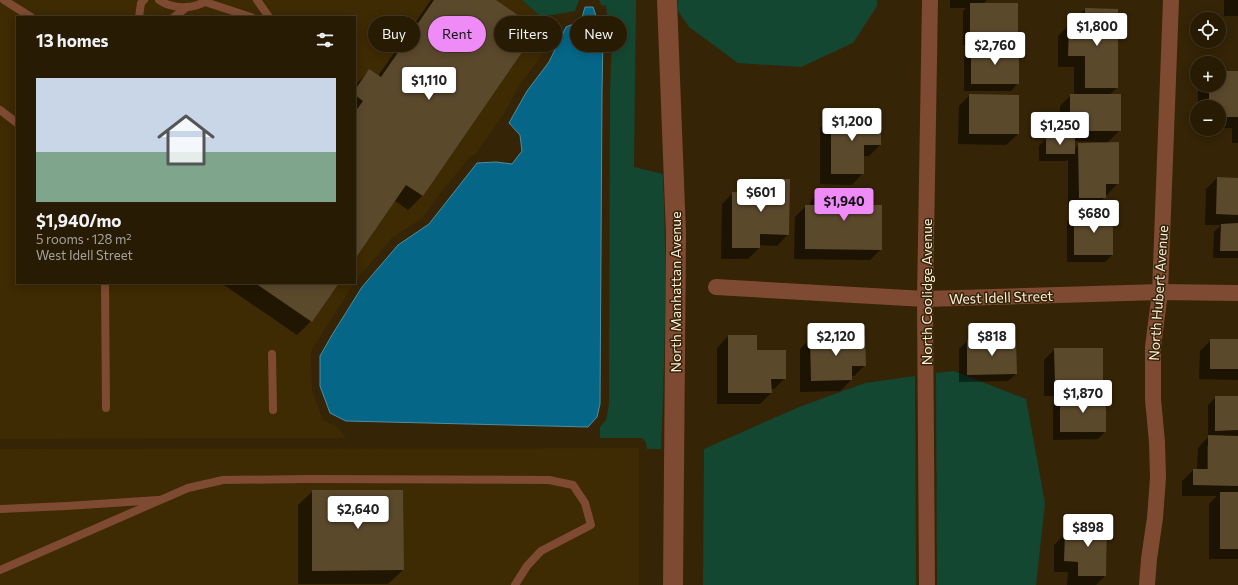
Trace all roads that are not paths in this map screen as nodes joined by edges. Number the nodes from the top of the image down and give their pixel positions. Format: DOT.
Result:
graph roads {
  1 [pos="4,0"];
  2 [pos="144,0"];
  3 [pos="159,0"];
  4 [pos="257,0"];
  5 [pos="668,0"];
  6 [pos="930,0"];
  7 [pos="1171,0"];
  8 [pos="206,1"];
  9 [pos="187,7"];
  10 [pos="29,16"];
  11 [pos="139,16"];
  12 [pos="175,16"];
  13 [pos="248,16"];
  14 [pos="268,16"];
  15 [pos="0,110"];
  16 [pos="16,122"];
  17 [pos="105,284"];
  18 [pos="716,287"];
  19 [pos="1160,292"];
  20 [pos="1238,293"];
  21 [pos="925,299"];
  22 [pos="272,354"];
  23 [pos="106,408"];
  24 [pos="273,410"];
  25 [pos="164,499"];
  26 [pos="0,508"];
  27 [pos="0,570"];
  28 [pos="515,585"];
  29 [pos="673,585"];
  30 [pos="926,585"];
  31 [pos="1147,585"];
  1 -- 10 [label="lane"];
  2 -- 11 [label="lane"];
  3 -- 9 [label="lane"];
  4 -- 14 [label="lane"];
  5 -- 29 [label="street, North Manhattan Avenue"];
  6 -- 21 [label="street, North Coolidge Avenue"];
  7 -- 19 [label="street, North Hubert Avenue"];
  8 -- 9 [label="lane"];
  8 -- 13 [label="lane"];
  9 -- 12 [label="lane"];
  15 -- 16 [label="lane"];
  17 -- 23 [label="lane"];
  18 -- 21 [label="street, West Idell Street"];
  19 -- 20 [label="street, West Idell Street"];
  19 -- 21 [label="street, West Idell Street"];
  19 -- 31 [label="street, North Hubert Avenue"];
  21 -- 30 [label="street, North Coolidge Avenue"];
  22 -- 24 [label="lane"];
  25 -- 26 [label="lane"];
  25 -- 27 [label="lane"];
  25 -- 28 [label="lane"];
}
